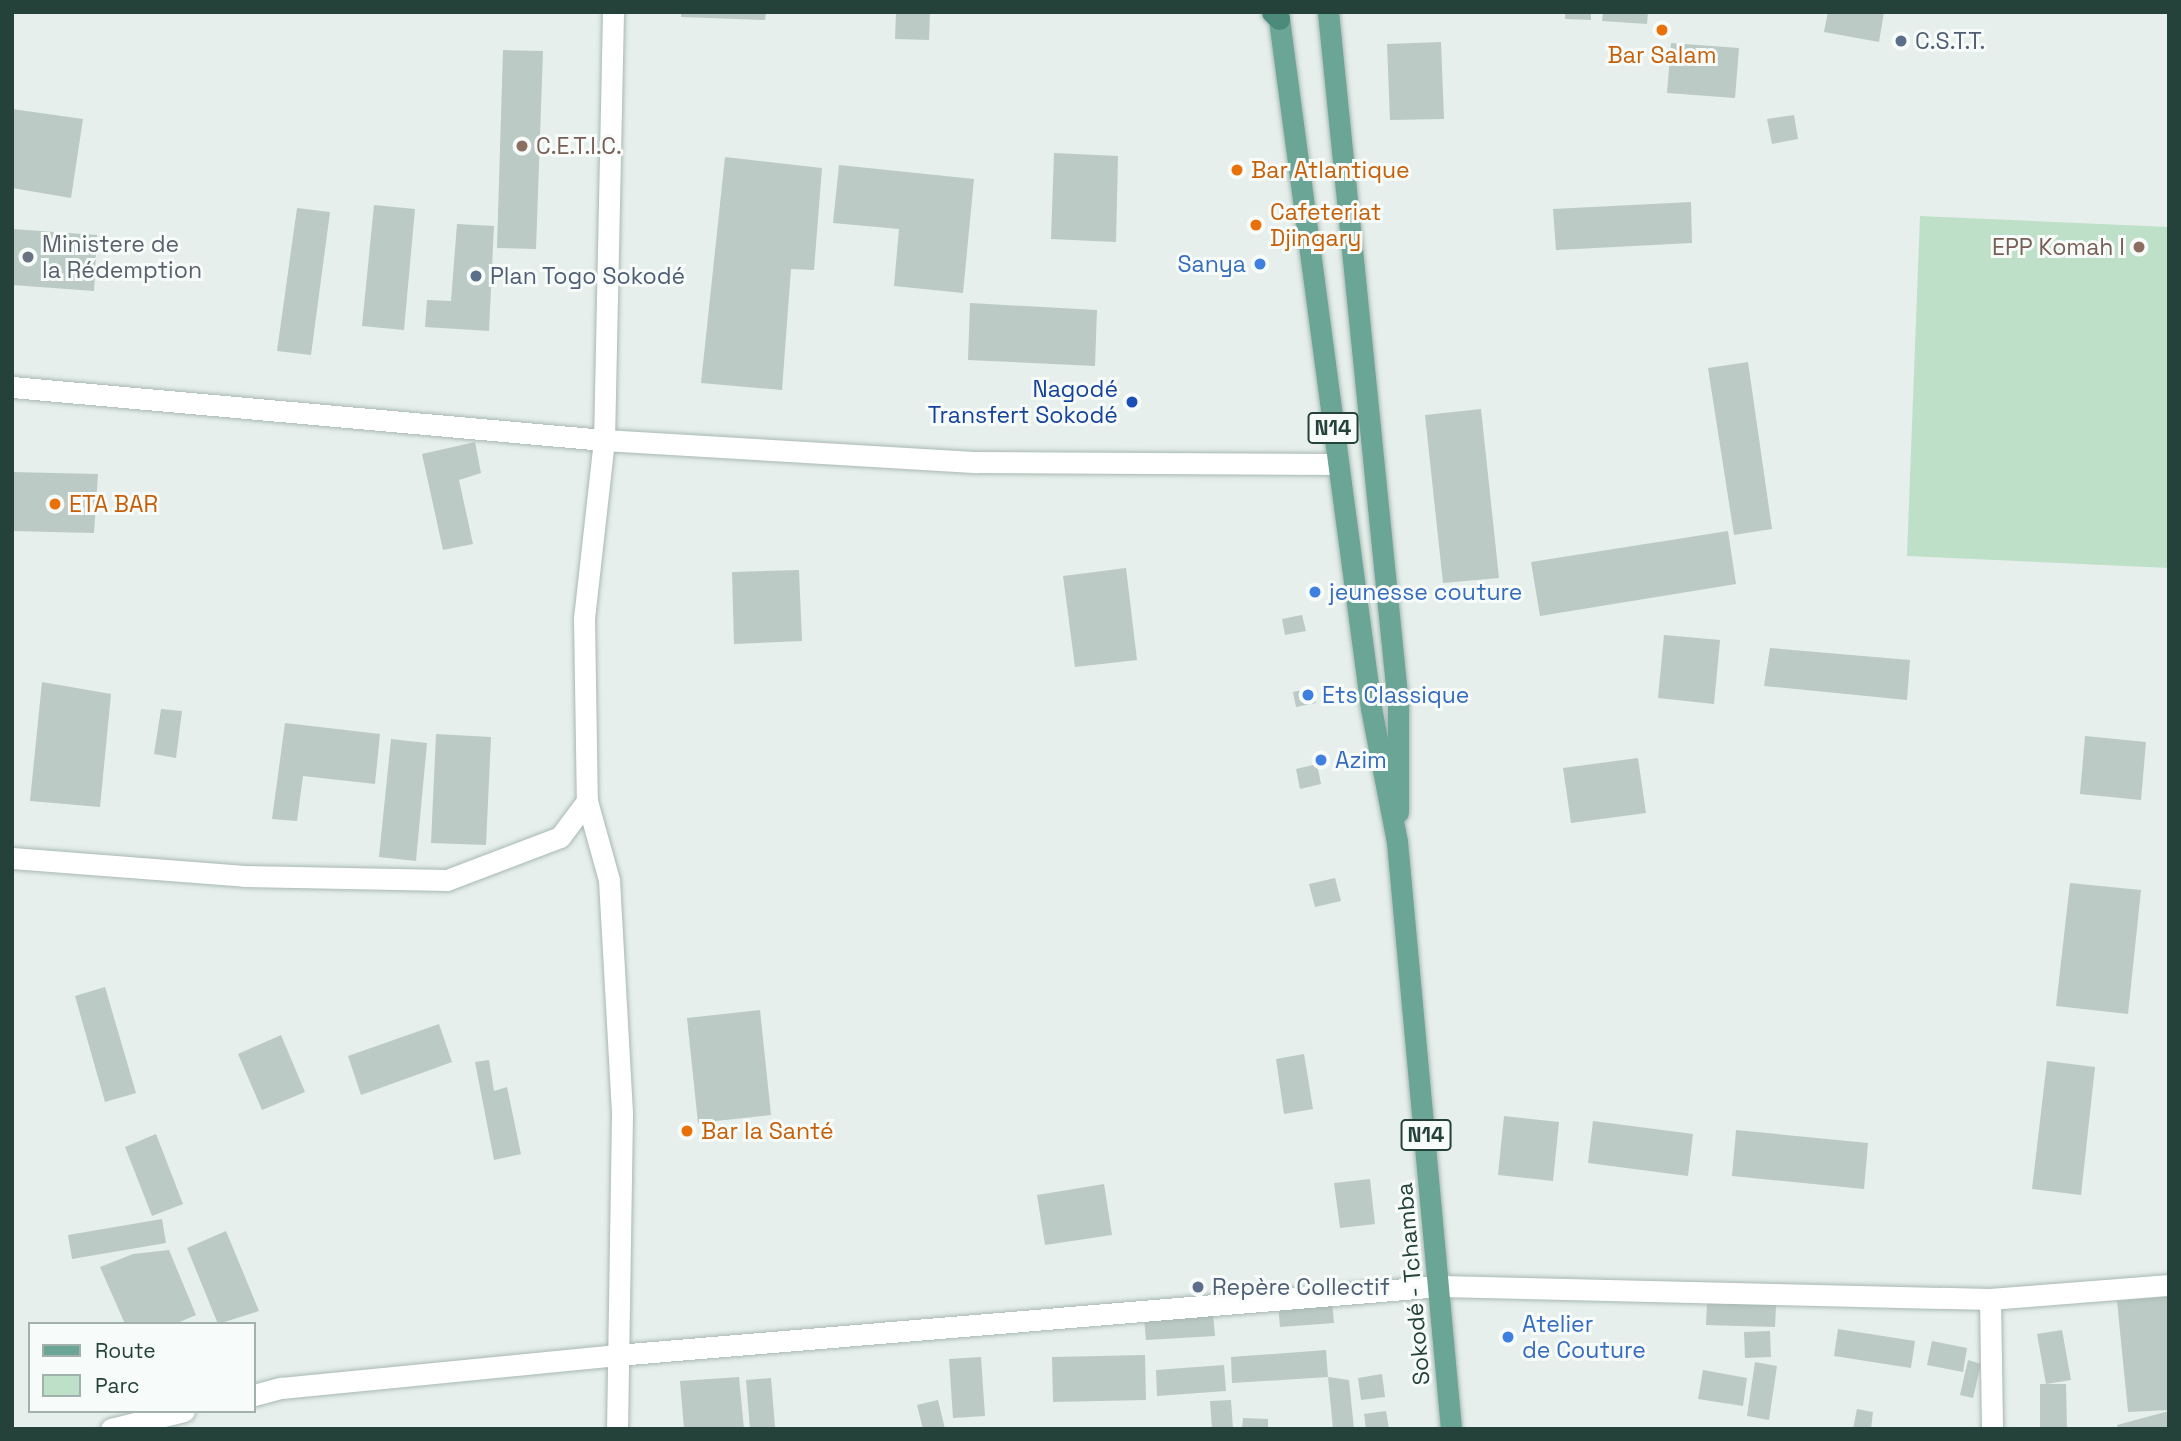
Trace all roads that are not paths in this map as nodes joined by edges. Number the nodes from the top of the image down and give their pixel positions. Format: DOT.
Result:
graph roads {
  1 [pos="613,12"];
  2 [pos="1328,12"];
  3 [pos="1276,15"];
  4 [pos="12,387"];
  5 [pos="604,440"];
  6 [pos="1337,464"];
  7 [pos="587,801"];
  8 [pos="1397,842"];
  9 [pos="12,858"];
  10 [pos="2169,1285"];
  11 [pos="1441,1286"];
  12 [pos="1990,1299"];
  13 [pos="617,1356"];
  14 [pos="256,1394"];
  15 [pos="176,1413"];
  16 [pos="111,1429"];
  17 [pos="617,1429"];
  18 [pos="1451,1429"];
  19 [pos="1992,1429"];
  1 -- 5 [label="street"];
  2 -- 8 [label="main road, Sokodé - Tchamba / N14"];
  3 -- 6 [label="main road, Sokodé - Tchamba / N14"];
  4 -- 5 [label="street"];
  5 -- 6 [label="street"];
  5 -- 7 [label="street"];
  6 -- 8 [label="main road, Sokodé - Tchamba / N14"];
  7 -- 9 [label="street"];
  7 -- 13 [label="street"];
  8 -- 11 [label="main road, Sokodé - Tchamba / N14"];
  10 -- 12 [label="street"];
  11 -- 12 [label="street"];
  11 -- 13 [label="street"];
  11 -- 18 [label="main road, Sokodé - Tchamba / N14"];
  12 -- 19 [label="street"];
  13 -- 14 [label="street"];
  13 -- 17 [label="street"];
  15 -- 16 [label="street"];
}
